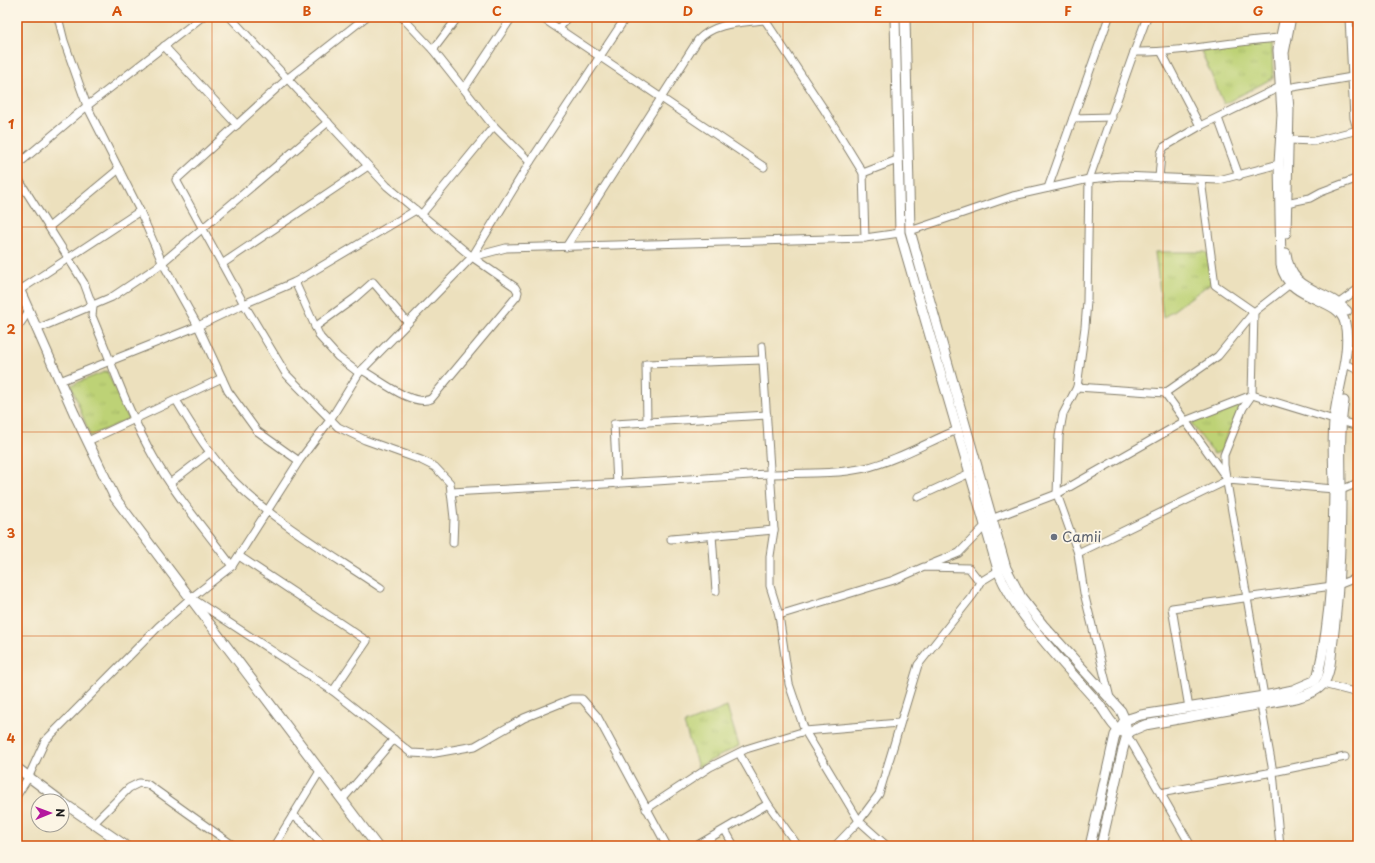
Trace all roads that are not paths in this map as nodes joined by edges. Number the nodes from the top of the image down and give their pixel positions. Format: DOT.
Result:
graph roads {
  1 [pos="58,17"];
  2 [pos="202,17"];
  3 [pos="230,17"];
  4 [pos="366,17"];
  5 [pos="402,17"];
  6 [pos="458,17"];
  7 [pos="512,17"];
  8 [pos="541,17"];
  9 [pos="567,17"];
  10 [pos="626,17"];
  11 [pos="895,17"];
  12 [pos="905,17"];
  13 [pos="1109,17"];
  14 [pos="1147,17"];
  15 [pos="1285,17"];
  16 [pos="1291,17"];
  17 [pos="1349,17"];
  18 [pos="763,18"];
  19 [pos="559,29"];
  20 [pos="1280,38"];
  21 [pos="164,46"];
  22 [pos="433,50"];
  23 [pos="1134,52"];
  24 [pos="1162,53"];
  25 [pos="600,56"];
  26 [pos="1354,77"];
  27 [pos="287,79"];
  28 [pos="1284,87"];
  29 [pos="464,88"];
  30 [pos="660,99"];
  31 [pos="86,106"];
  32 [pos="1112,117"];
  33 [pos="1073,118"];
  34 [pos="1218,118"];
  35 [pos="328,122"];
  36 [pos="238,125"];
  37 [pos="494,126"];
  38 [pos="1200,126"];
  39 [pos="1358,131"];
  40 [pos="1288,140"];
  41 [pos="897,160"];
  42 [pos="530,162"];
  43 [pos="1283,163"];
  44 [pos="17,165"];
  45 [pos="368,166"];
  46 [pos="764,167"];
  47 [pos="119,169"];
  48 [pos="863,174"];
  49 [pos="1239,176"];
  50 [pos="17,177"];
  51 [pos="1159,178"];
  52 [pos="1358,178"];
  53 [pos="1089,179"];
  54 [pos="1201,180"];
  55 [pos="1048,188"];
  56 [pos="1286,203"];
  57 [pos="140,211"];
  58 [pos="419,213"];
  59 [pos="49,227"];
  60 [pos="202,227"];
  61 [pos="905,232"];
  62 [pos="865,238"];
  63 [pos="566,247"];
  64 [pos="472,257"];
  65 [pos="69,258"];
  66 [pos="162,262"];
  67 [pos="222,264"];
  68 [pos="295,282"];
  69 [pos="1293,282"];
  70 [pos="18,287"];
  71 [pos="1358,289"];
  72 [pos="1339,303"];
  73 [pos="244,304"];
  74 [pos="92,307"];
  75 [pos="29,311"];
  76 [pos="1254,312"];
  77 [pos="408,323"];
  78 [pos="198,326"];
  79 [pos="315,327"];
  80 [pos="17,328"];
  81 [pos="37,329"];
  82 [pos="762,346"];
  83 [pos="763,360"];
  84 [pos="111,361"];
  85 [pos="1354,368"];
  86 [pos="361,372"];
  87 [pos="222,378"];
  88 [pos="60,381"];
  89 [pos="1077,387"];
  90 [pos="1165,393"];
  91 [pos="1252,395"];
  92 [pos="176,400"];
  93 [pos="767,415"];
  94 [pos="135,420"];
  95 [pos="330,420"];
  96 [pos="1337,420"];
  97 [pos="1185,421"];
  98 [pos="647,422"];
  99 [pos="1358,426"];
  100 [pos="957,430"];
  101 [pos="88,442"];
  102 [pos="209,453"];
  103 [pos="299,461"];
  104 [pos="771,473"];
  105 [pos="970,473"];
  106 [pos="1228,480"];
  107 [pos="170,483"];
  108 [pos="1358,483"];
  109 [pos="617,484"];
  110 [pos="1338,490"];
  111 [pos="451,492"];
  112 [pos="1057,494"];
  113 [pos="918,497"];
  114 [pos="268,511"];
  115 [pos="991,518"];
  116 [pos="985,526"];
  117 [pos="774,530"];
  118 [pos="712,535"];
  119 [pos="671,539"];
  120 [pos="453,543"];
  121 [pos="1078,553"];
  122 [pos="239,556"];
  123 [pos="232,566"];
  124 [pos="924,567"];
  125 [pos="998,571"];
  126 [pos="1358,577"];
  127 [pos="980,582"];
  128 [pos="1335,585"];
  129 [pos="381,588"];
  130 [pos="716,591"];
  131 [pos="1246,597"];
  132 [pos="191,598"];
  133 [pos="779,615"];
  134 [pos="1320,681"];
  135 [pos="333,691"];
  136 [pos="1358,693"];
  137 [pos="1110,700"];
  138 [pos="1262,701"];
  139 [pos="1189,708"];
  140 [pos="1173,715"];
  141 [pos="1126,720"];
  142 [pos="899,723"];
  143 [pos="1118,730"];
  144 [pos="805,731"];
  145 [pos="1127,735"];
  146 [pos="394,739"];
  147 [pos="739,752"];
  148 [pos="1345,757"];
  149 [pos="17,768"];
  150 [pos="320,771"];
  151 [pos="1273,772"];
  152 [pos="28,778"];
  153 [pos="50,793"];
  154 [pos="1160,793"];
  155 [pos="17,795"];
  156 [pos="342,800"];
  157 [pos="768,804"];
  158 [pos="70,807"];
  159 [pos="646,809"];
  160 [pos="293,816"];
  161 [pos="859,821"];
  162 [pos="93,824"];
  163 [pos="725,830"];
  164 [pos="126,846"];
  165 [pos="234,846"];
  166 [pos="274,846"];
  167 [pos="323,846"];
  168 [pos="377,846"];
  169 [pos="667,846"];
  170 [pos="696,846"];
  171 [pos="734,846"];
  172 [pos="798,846"];
  173 [pos="835,846"];
  174 [pos="887,846"];
  175 [pos="1090,846"];
  176 [pos="1100,846"];
  177 [pos="1191,846"];
  178 [pos="1280,846"];
  1 -- 31 [label="street"];
  2 -- 21 [label="street"];
  3 -- 27 [label="street"];
  4 -- 27 [label="street"];
  5 -- 22 [label="street"];
  6 -- 22 [label="street"];
  7 -- 29 [label="street"];
  8 -- 19 [label="street"];
  9 -- 19 [label="street"];
  10 -- 25 [label="street"];
  11 -- 41 [label="street"];
  12 -- 61 [label="street"];
  13 -- 33 [label="street"];
  14 -- 23 [label="street"];
  15 -- 20 [label="street"];
  16 -- 28 [label="street"];
  17 -- 26 [label="street"];
  18 -- 30 [label="street"];
  18 -- 48 [label="street"];
  19 -- 25 [label="street"];
  20 -- 24 [label="street"];
  20 -- 28 [label="street"];
  21 -- 31 [label="street"];
  21 -- 36 [label="street"];
  22 -- 29 [label="street"];
  23 -- 24 [label="street"];
  23 -- 32 [label="street"];
  24 -- 38 [label="street"];
  25 -- 30 [label="street"];
  25 -- 42 [label="street"];
  26 -- 28 [label="street"];
  26 -- 39 [label="street"];
  27 -- 35 [label="street"];
  27 -- 36 [label="street"];
  28 -- 34 [label="street"];
  28 -- 40 [label="street"];
  28 -- 43 [label="street"];
  29 -- 37 [label="street"];
  30 -- 46 [label="street"];
  30 -- 63 [label="street"];
  31 -- 44 [label="street"];
  31 -- 47 [label="street"];
  32 -- 33 [label="street"];
  32 -- 53 [label="street"];
  33 -- 55 [label="street"];
  34 -- 38 [label="street"];
  34 -- 49 [label="street"];
  35 -- 45 [label="street"];
  35 -- 60 [label="street"];
  36 -- 60 [label="street"];
  37 -- 42 [label="street"];
  37 -- 58 [label="street"];
  38 -- 51 [label="street"];
  39 -- 40 [label="street"];
  40 -- 43 [label="street"];
  41 -- 48 [label="street"];
  41 -- 61 [label="street"];
  42 -- 64 [label="street"];
  43 -- 49 [label="street"];
  43 -- 56 [label="street"];
  43 -- 69 [label="street"];
  45 -- 58 [label="street"];
  45 -- 67 [label="street"];
  47 -- 57 [label="street"];
  47 -- 59 [label="street"];
  48 -- 62 [label="street"];
  49 -- 54 [label="street"];
  50 -- 59 [label="street"];
  51 -- 53 [label="street"];
  51 -- 54 [label="street"];
  52 -- 56 [label="street"];
  53 -- 55 [label="street"];
  53 -- 89 [label="street"];
  54 -- 76 [label="street"];
  55 -- 61 [label="street"];
  56 -- 69 [label="street"];
  57 -- 65 [label="street"];
  57 -- 66 [label="street"];
  58 -- 64 [label="street"];
  58 -- 68 [label="street"];
  59 -- 65 [label="street"];
  60 -- 66 [label="street"];
  60 -- 67 [label="street"];
  61 -- 62 [label="street"];
  61 -- 100 [label="street"];
  61 -- 115 [label="street"];
  62 -- 63 [label="street"];
  63 -- 64 [label="street"];
  64 -- 77 [label="street"];
  64 -- 86 [label="street"];
  65 -- 70 [label="street"];
  65 -- 74 [label="street"];
  66 -- 74 [label="street"];
  66 -- 78 [label="street"];
  67 -- 73 [label="street"];
  68 -- 73 [label="street"];
  68 -- 79 [label="street"];
  69 -- 72 [label="street"];
  69 -- 76 [label="street"];
  69 -- 96 [label="street"];
  70 -- 75 [label="street"];
  71 -- 72 [label="street"];
  72 -- 85 [label="street"];
  73 -- 78 [label="street"];
  73 -- 95 [label="street"];
  74 -- 81 [label="street"];
  74 -- 84 [label="street"];
  75 -- 80 [label="street"];
  75 -- 81 [label="street"];
  76 -- 90 [label="street"];
  76 -- 91 [label="street"];
  77 -- 79 [label="street"];
  77 -- 86 [label="street"];
  78 -- 84 [label="street"];
  78 -- 87 [label="street"];
  79 -- 86 [label="street"];
  81 -- 88 [label="street"];
  82 -- 83 [label="street"];
  83 -- 93 [label="street"];
  83 -- 98 [label="street"];
  84 -- 88 [label="street"];
  84 -- 94 [label="street"];
  85 -- 96 [label="street"];
  86 -- 95 [label="street"];
  87 -- 92 [label="street"];
  87 -- 103 [label="street"];
  88 -- 101 [label="street"];
  89 -- 90 [label="street"];
  89 -- 112 [label="street"];
  90 -- 97 [label="street"];
  91 -- 96 [label="street"];
  91 -- 97 [label="street"];
  91 -- 106 [label="street"];
  92 -- 94 [label="street"];
  92 -- 102 [label="street"];
  93 -- 98 [label="street"];
  93 -- 104 [label="street"];
  94 -- 101 [label="street"];
  94 -- 107 [label="street"];
  95 -- 103 [label="street"];
  95 -- 111 [label="street"];
  96 -- 99 [label="street"];
  96 -- 110 [label="street"];
  97 -- 106 [label="street"];
  97 -- 112 [label="street"];
  98 -- 109 [label="street"];
  100 -- 104 [label="street"];
  100 -- 105 [label="street"];
  101 -- 132 [label="street"];
  102 -- 107 [label="street"];
  102 -- 114 [label="street"];
  103 -- 114 [label="street"];
  104 -- 109 [label="street"];
  104 -- 117 [label="street"];
  105 -- 113 [label="street"];
  105 -- 116 [label="street"];
  106 -- 110 [label="street"];
  106 -- 121 [label="street"];
  106 -- 131 [label="street"];
  107 -- 123 [label="street"];
  108 -- 110 [label="street"];
  109 -- 111 [label="street"];
  110 -- 128 [label="street"];
  111 -- 120 [label="street"];
  112 -- 115 [label="street"];
  112 -- 121 [label="street"];
  114 -- 122 [label="street"];
  114 -- 129 [label="street"];
  115 -- 116 [label="street"];
  115 -- 137 [label="street"];
  116 -- 124 [label="street"];
  116 -- 125 [label="street"];
  117 -- 118 [label="street"];
  117 -- 133 [label="street"];
  118 -- 119 [label="street"];
  118 -- 130 [label="street"];
  121 -- 137 [label="street"];
  122 -- 123 [label="street"];
  122 -- 135 [label="street"];
  123 -- 132 [label="street"];
  124 -- 127 [label="street"];
  124 -- 133 [label="street"];
  125 -- 127 [label="street"];
  125 -- 143 [label="street"];
  126 -- 128 [label="street"];
  127 -- 142 [label="street"];
  128 -- 131 [label="street"];
  128 -- 134 [label="street"];
  131 -- 138 [label="street"];
  131 -- 139 [label="street"];
  132 -- 135 [label="street"];
  132 -- 150 [label="street"];
  132 -- 152 [label="street"];
  133 -- 144 [label="street"];
  134 -- 136 [label="street"];
  134 -- 138 [label="street"];
  135 -- 146 [label="street"];
  137 -- 141 [label="street"];
  138 -- 139 [label="street"];
  138 -- 140 [label="street"];
  138 -- 151 [label="street"];
  139 -- 140 [label="street"];
  140 -- 141 [label="street"];
  140 -- 145 [label="street"];
  141 -- 143 [label="street"];
  141 -- 145 [label="street"];
  142 -- 144 [label="street"];
  142 -- 161 [label="street"];
  143 -- 145 [label="street"];
  143 -- 175 [label="street"];
  144 -- 147 [label="street"];
  144 -- 161 [label="street"];
  145 -- 154 [label="street"];
  145 -- 176 [label="street"];
  146 -- 156 [label="street"];
  146 -- 159 [label="street"];
  147 -- 157 [label="street"];
  147 -- 159 [label="street"];
  148 -- 151 [label="street"];
  149 -- 152 [label="street"];
  150 -- 156 [label="street"];
  150 -- 160 [label="street"];
  151 -- 154 [label="street"];
  151 -- 178 [label="street"];
  152 -- 153 [label="street"];
  152 -- 155 [label="street"];
  154 -- 177 [label="street"];
  156 -- 168 [label="street"];
  157 -- 163 [label="street"];
  157 -- 172 [label="street"];
  158 -- 162 [label="street"];
  159 -- 169 [label="street"];
  160 -- 166 [label="street"];
  160 -- 167 [label="street"];
  161 -- 173 [label="street"];
  161 -- 174 [label="street"];
  162 -- 164 [label="street"];
  162 -- 165 [label="street"];
  163 -- 170 [label="street"];
  163 -- 171 [label="street"];
}
